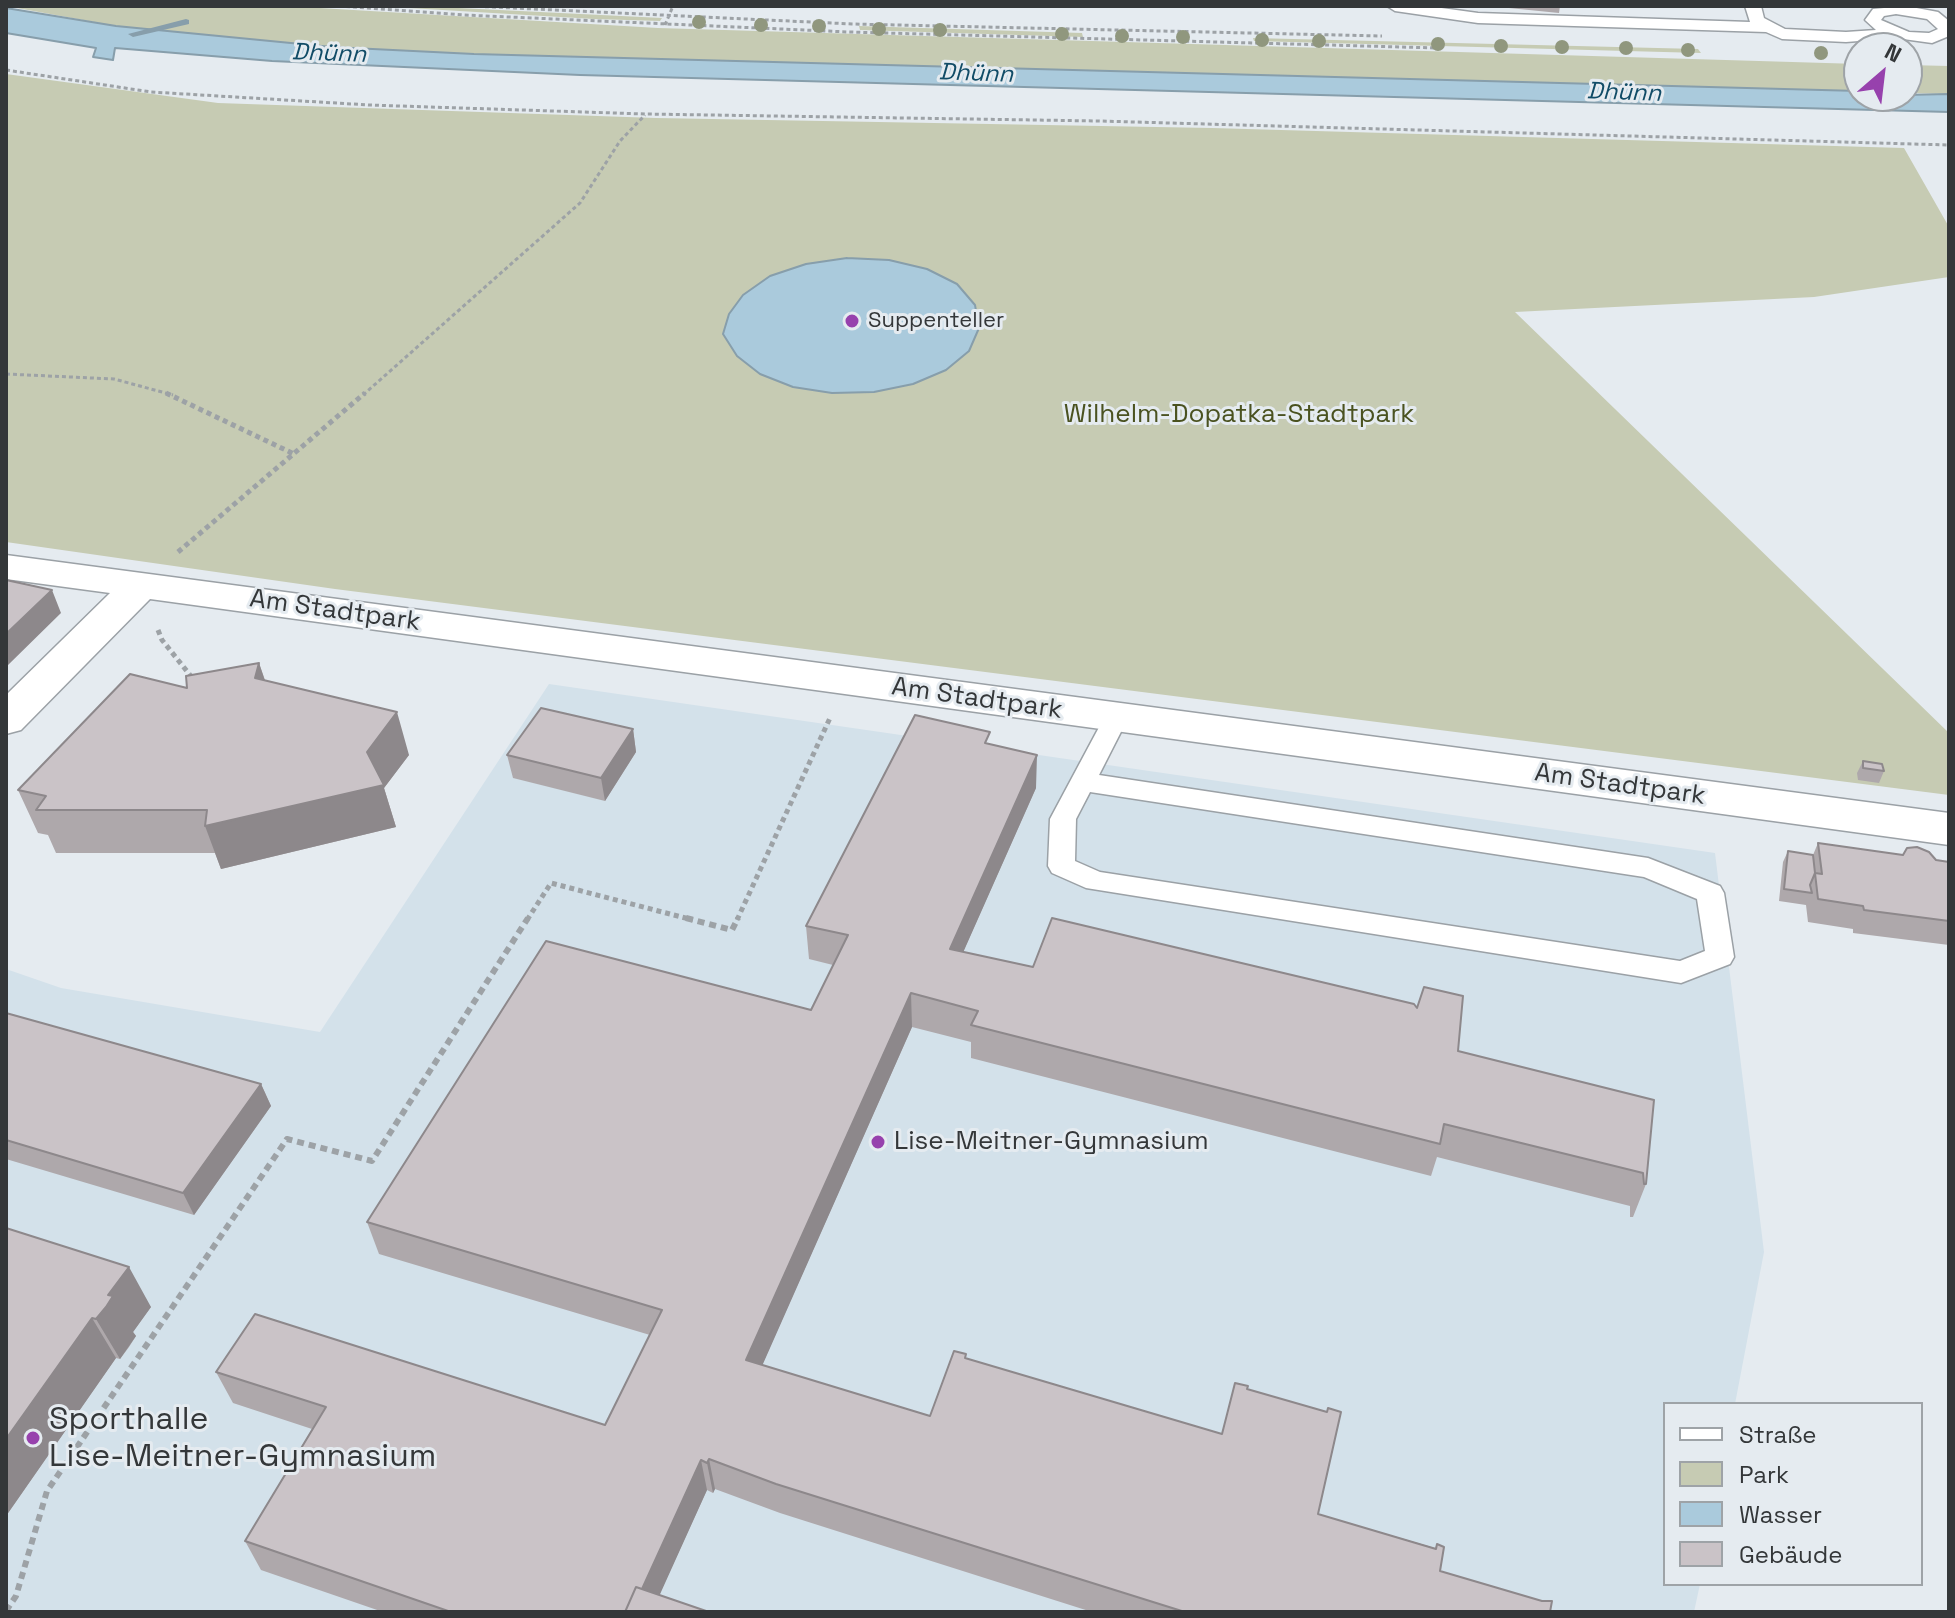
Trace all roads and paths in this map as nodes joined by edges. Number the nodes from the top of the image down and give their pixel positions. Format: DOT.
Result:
graph roads {
  1 [pos="339,6"];
  2 [pos="471,6"];
  3 [pos="673,6"];
  4 [pos="1395,6"];
  5 [pos="1753,6"];
  6 [pos="670,16"];
  7 [pos="852,24"];
  8 [pos="665,25"];
  9 [pos="1767,27"];
  10 [pos="1092,30"];
  11 [pos="1948,31"];
  12 [pos="849,32"];
  13 [pos="1889,32"];
  14 [pos="1245,33"];
  15 [pos="1389,37"];
  16 [pos="1843,37"];
  17 [pos="1923,38"];
  18 [pos="1091,39"];
  19 [pos="1246,43"];
  20 [pos="1450,48"];
  21 [pos="6,70"];
  22 [pos="645,114"];
  23 [pos="1949,145"];
  24 [pos="6,374"];
  25 [pos="294,454"];
  26 [pos="194,538"];
  27 [pos="6,567"];
  28 [pos="141,585"];
  29 [pos="847,681"];
  30 [pos="200,692"];
  31 [pos="1116,718"];
  32 [pos="6,720"];
  33 [pos="1083,782"];
  34 [pos="1949,829"];
  35 [pos="6,1611"];
  1 -- 8 [label="path"];
  2 -- 6 [label="path"];
  3 -- 6 [label="path"];
  4 -- 9 [label="lane"];
  5 -- 9 [label="lane"];
  6 -- 7 [label="path"];
  6 -- 8 [label="path"];
  7 -- 10 [label="path"];
  7 -- 12 [label="path"];
  8 -- 12 [label="path"];
  9 -- 16 [label="lane"];
  10 -- 14 [label="path"];
  10 -- 18 [label="path"];
  11 -- 13 [label="lane"];
  11 -- 17 [label="lane"];
  12 -- 18 [label="path"];
  14 -- 15 [label="path"];
  14 -- 19 [label="path"];
  18 -- 19 [label="path"];
  19 -- 20 [label="path"];
  21 -- 22 [label="path"];
  22 -- 23 [label="path"];
  22 -- 25 [label="path"];
  24 -- 25 [label="path"];
  25 -- 26 [label="path"];
  27 -- 28 [label="street, Am Stadtpark"];
  28 -- 29 [label="street, Am Stadtpark"];
  28 -- 30 [label="path"];
  28 -- 32 [label="street"];
  29 -- 31 [label="street, Am Stadtpark"];
  29 -- 35 [label="path"];
  31 -- 33 [label="lane"];
  31 -- 34 [label="street, Am Stadtpark"];
  33 -- 33 [label="lane"];
}
